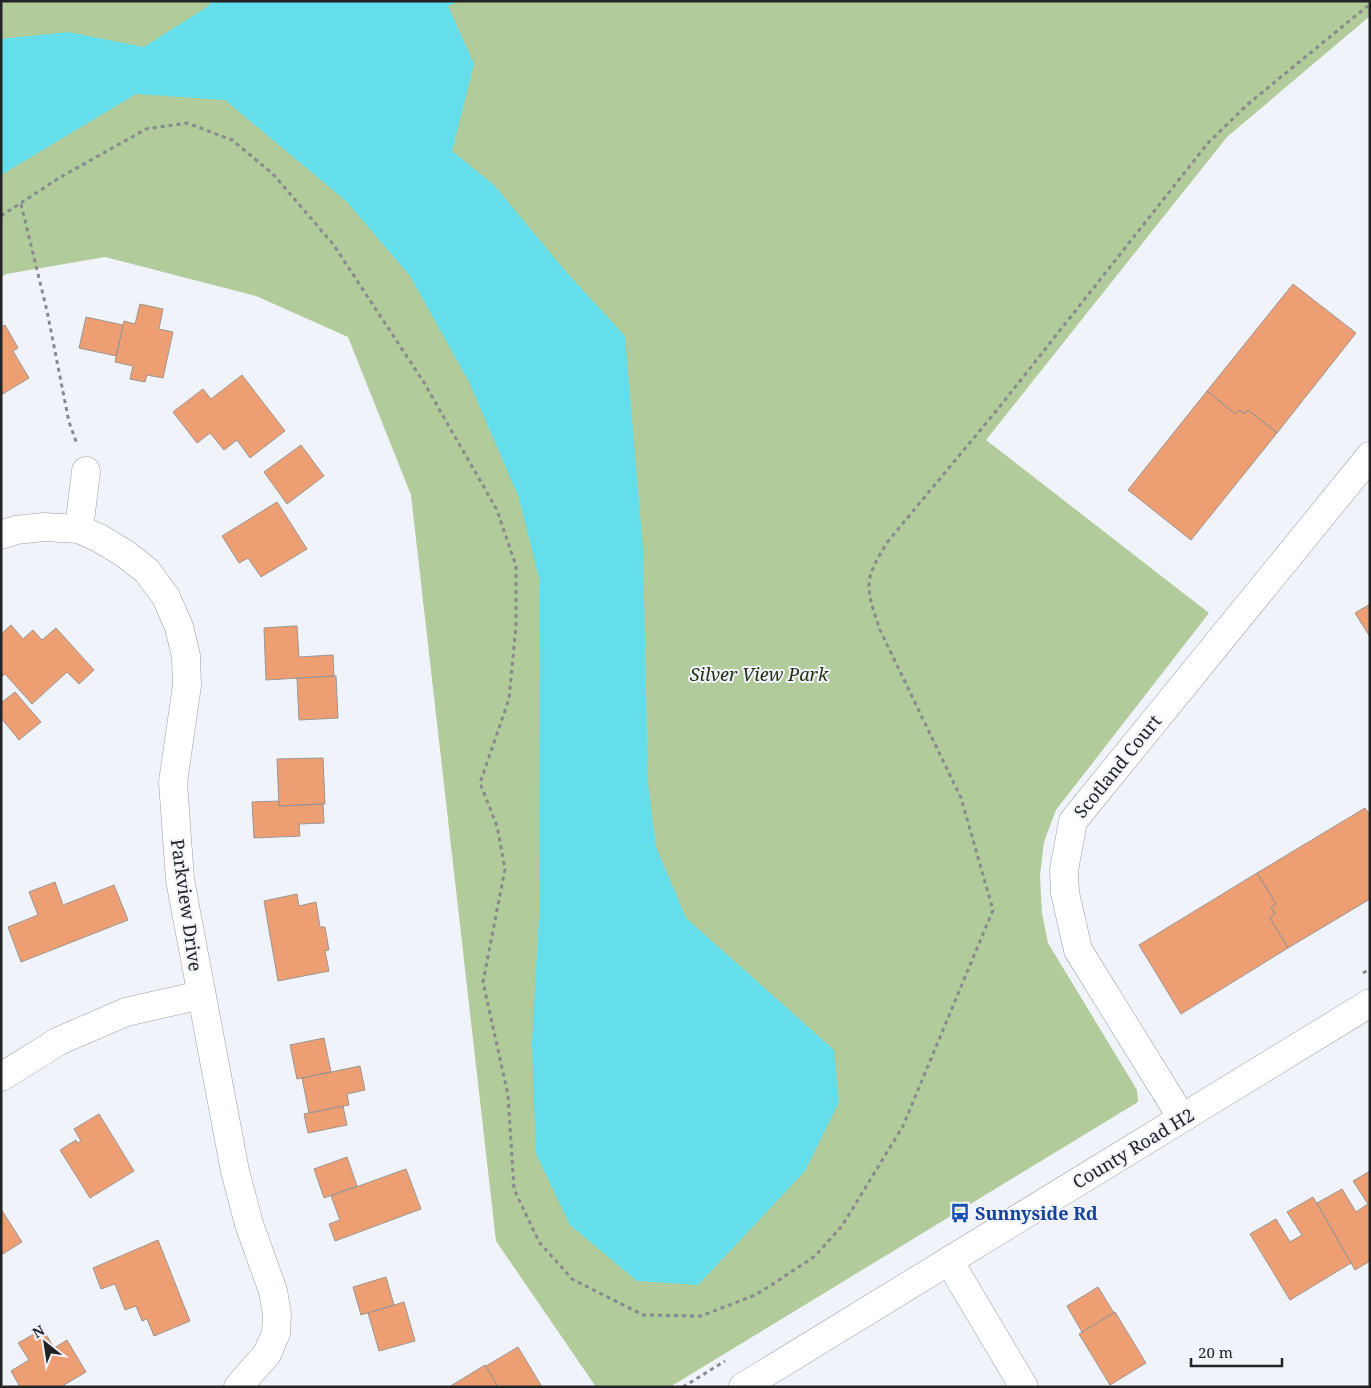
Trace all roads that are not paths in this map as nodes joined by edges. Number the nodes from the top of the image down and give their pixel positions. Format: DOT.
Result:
graph roads {
  1 [pos="1370,456"];
  2 [pos="86,471"];
  3 [pos="79,529"];
  4 [pos="1,535"];
  5 [pos="201,994"];
  6 [pos="1370,1003"];
  7 [pos="1,1076"];
  8 [pos="1182,1118"];
  9 [pos="949,1261"];
  10 [pos="238,1387"];
  11 [pos="743,1387"];
  12 [pos="1024,1387"];
  1 -- 8 [label="street, Scotland Court"];
  2 -- 3 [label="street"];
  3 -- 4 [label="street, Parkview Drive"];
  3 -- 5 [label="street, Parkview Drive"];
  5 -- 7 [label="street"];
  5 -- 10 [label="street, Parkview Drive"];
  6 -- 8 [label="street, County Road H2"];
  8 -- 9 [label="street, County Road H2"];
  9 -- 11 [label="street, County Road H2"];
  9 -- 12 [label="street"];
}
